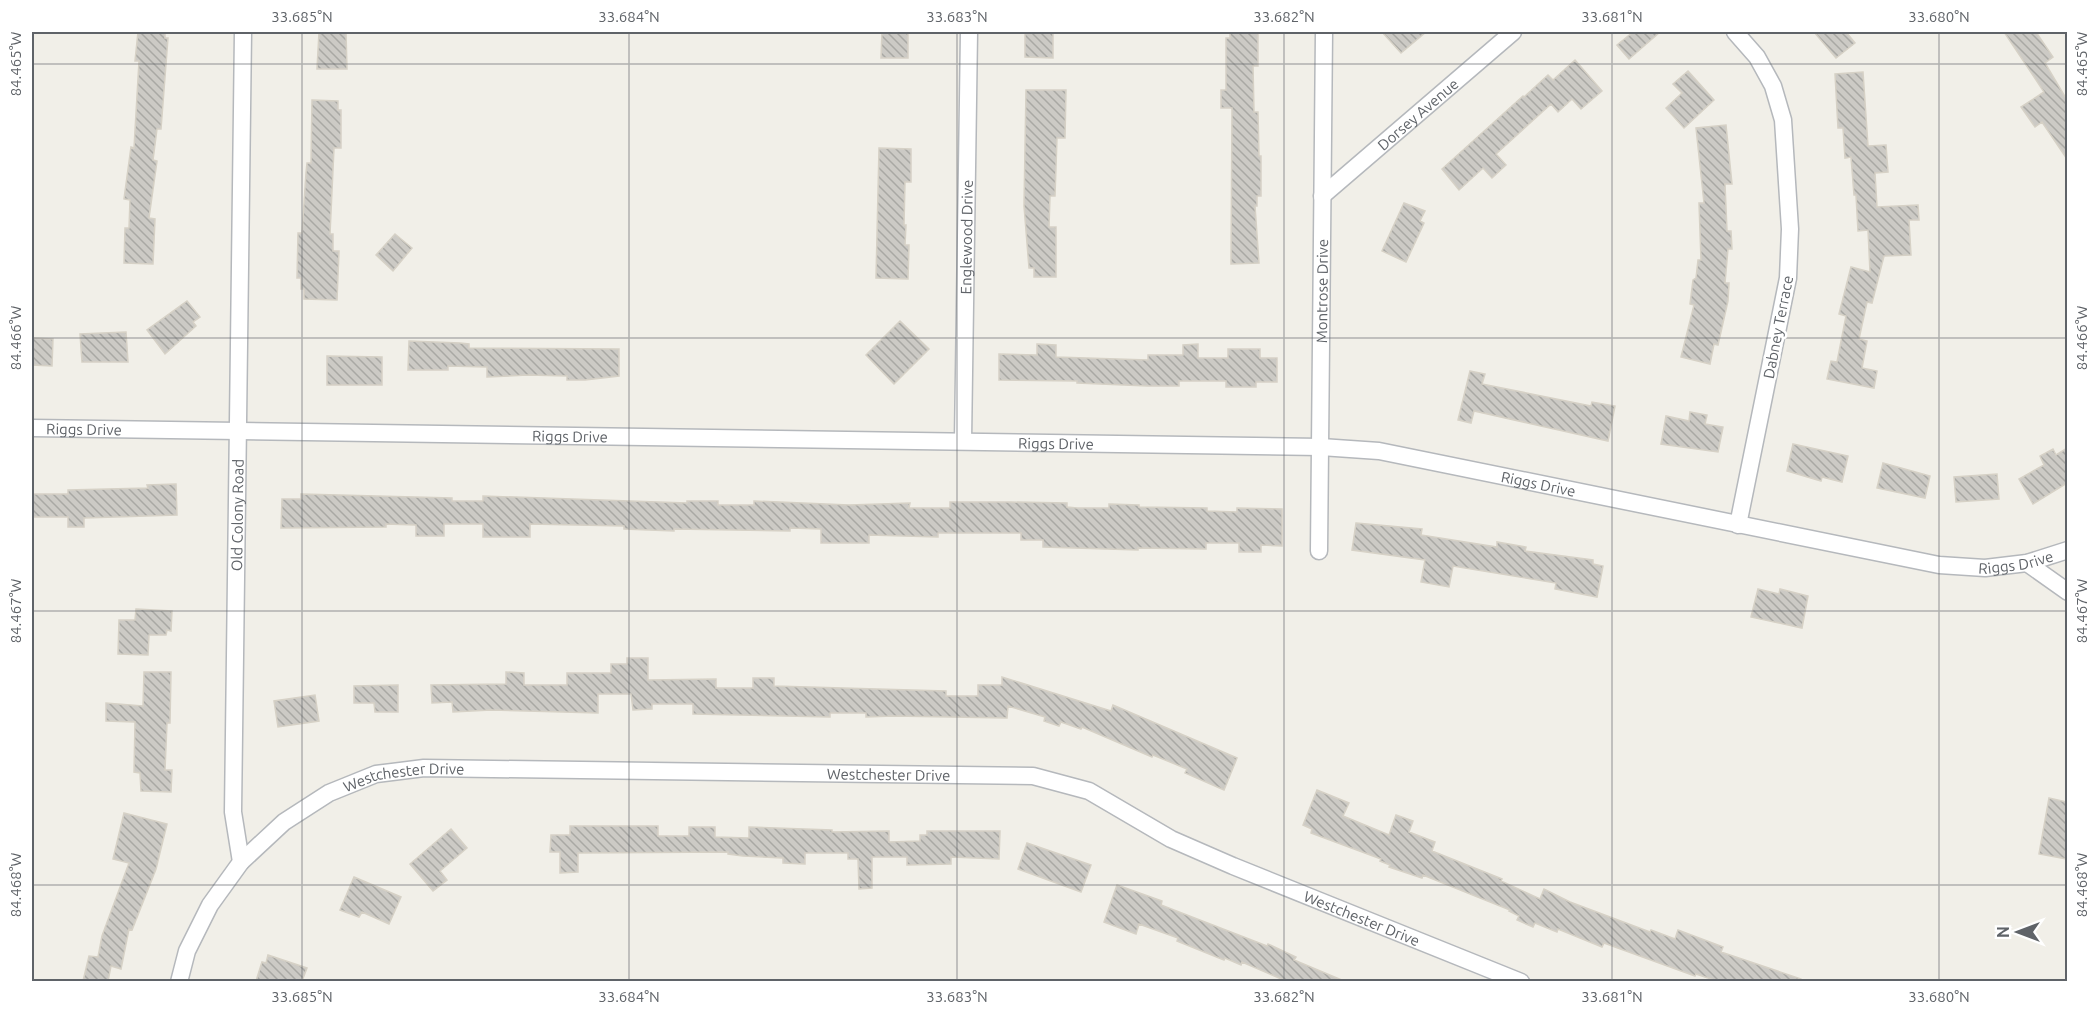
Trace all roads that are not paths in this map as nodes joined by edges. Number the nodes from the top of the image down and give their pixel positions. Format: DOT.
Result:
graph roads {
  1 [pos="243,32"];
  2 [pos="969,32"];
  3 [pos="1324,32"];
  4 [pos="1513,32"];
  5 [pos="1735,32"];
  6 [pos="1322,196"];
  7 [pos="32,428"];
  8 [pos="238,430"];
  9 [pos="963,441"];
  10 [pos="1321,447"];
  11 [pos="1738,525"];
  12 [pos="2067,550"];
  13 [pos="1320,551"];
  14 [pos="2027,563"];
  15 [pos="2067,592"];
  16 [pos="241,862"];
  17 [pos="179,981"];
  18 [pos="1521,981"];
  1 -- 8 [label="street, Old Colony Road"];
  2 -- 9 [label="street, Englewood Drive"];
  3 -- 6 [label="street, Montrose Drive"];
  4 -- 6 [label="street, Dorsey Avenue"];
  5 -- 11 [label="street, Dabney Terrace"];
  6 -- 10 [label="street, Montrose Drive"];
  7 -- 8 [label="street, Riggs Drive"];
  8 -- 9 [label="street, Riggs Drive"];
  8 -- 16 [label="street, Old Colony Road"];
  9 -- 10 [label="street, Riggs Drive"];
  10 -- 11 [label="street, Riggs Drive"];
  10 -- 13 [label="street, Montrose Drive"];
  11 -- 14 [label="street, Riggs Drive"];
  12 -- 14 [label="street, Riggs Drive"];
  14 -- 15 [label="street"];
  16 -- 17 [label="street"];
  16 -- 18 [label="street, Westchester Drive"];
}
